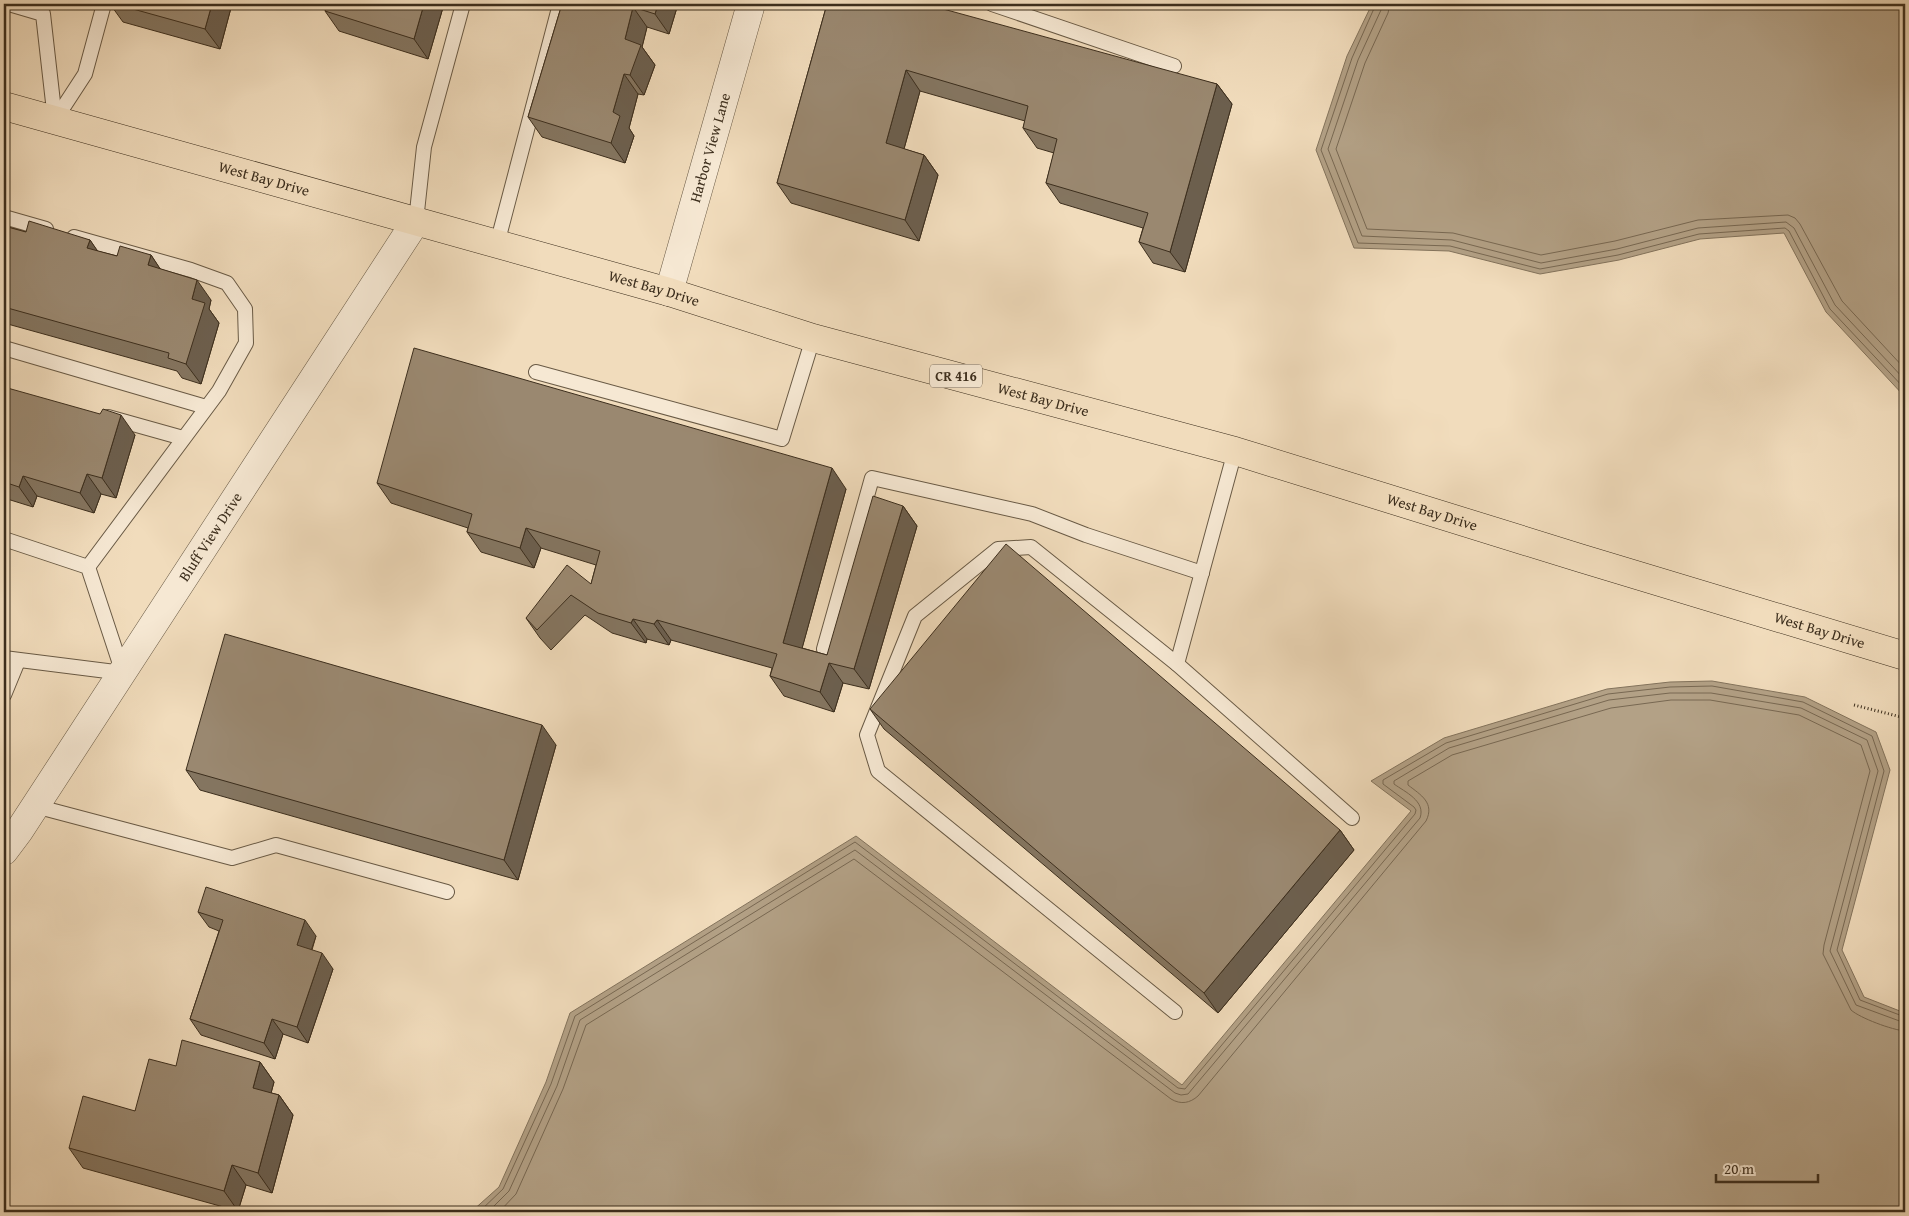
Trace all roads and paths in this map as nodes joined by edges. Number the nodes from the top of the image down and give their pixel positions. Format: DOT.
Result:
graph roads {
  1 [pos="9,4"];
  2 [pos="104,4"];
  3 [pos="463,4"];
  4 [pos="560,4"];
  5 [pos="751,4"];
  6 [pos="992,4"];
  7 [pos="1174,66"];
  8 [pos="4,106"];
  9 [pos="55,120"];
  10 [pos="4,217"];
  11 [pos="416,221"];
  12 [pos="497,244"];
  13 [pos="670,292"];
  14 [pos="813,338"];
  15 [pos="4,348"];
  16 [pos="536,372"];
  17 [pos="206,407"];
  18 [pos="98,414"];
  19 [pos="183,438"];
  20 [pos="1235,450"];
  21 [pos="4,539"];
  22 [pos="88,567"];
  23 [pos="1202,573"];
  24 [pos="824,649"];
  25 [pos="1905,656"];
  26 [pos="4,658"];
  27 [pos="18,661"];
  28 [pos="1177,664"];
  29 [pos="123,673"];
  30 [pos="4,695"];
  31 [pos="1854,705"];
  32 [pos="1905,718"];
  33 [pos="36,806"];
  34 [pos="1352,818"];
  35 [pos="4,851"];
  36 [pos="447,892"];
  37 [pos="1175,1012"];
  1 -- 9 [label="lane"];
  2 -- 9 [label="lane"];
  3 -- 11 [label="lane"];
  4 -- 12 [label="lane"];
  5 -- 13 [label="street, Harbor View Lane"];
  6 -- 7 [label="lane"];
  8 -- 9 [label="main road, West Bay Drive / CR 416"];
  9 -- 11 [label="main road, West Bay Drive / CR 416"];
  10 -- 17 [label="lane"];
  11 -- 12 [label="main road, West Bay Drive / CR 416"];
  11 -- 29 [label="street, Bluff View Drive"];
  12 -- 13 [label="main road, West Bay Drive / CR 416"];
  13 -- 14 [label="main road, West Bay Drive / CR 416"];
  14 -- 16 [label="lane"];
  14 -- 20 [label="main road, West Bay Drive / CR 416"];
  15 -- 17 [label="lane"];
  17 -- 19 [label="lane"];
  18 -- 19 [label="lane"];
  19 -- 22 [label="lane"];
  20 -- 23 [label="lane"];
  20 -- 25 [label="main road, West Bay Drive / CR 416"];
  21 -- 22 [label="lane"];
  22 -- 29 [label="lane"];
  23 -- 24 [label="lane"];
  23 -- 28 [label="lane"];
  26 -- 27 [label="lane"];
  27 -- 29 [label="lane"];
  27 -- 30 [label="lane"];
  28 -- 34 [label="lane"];
  28 -- 37 [label="lane"];
  29 -- 33 [label="street, Bluff View Drive"];
  31 -- 32 [label="path"];
  33 -- 35 [label="street, Bluff View Drive"];
  33 -- 36 [label="lane"];
}
